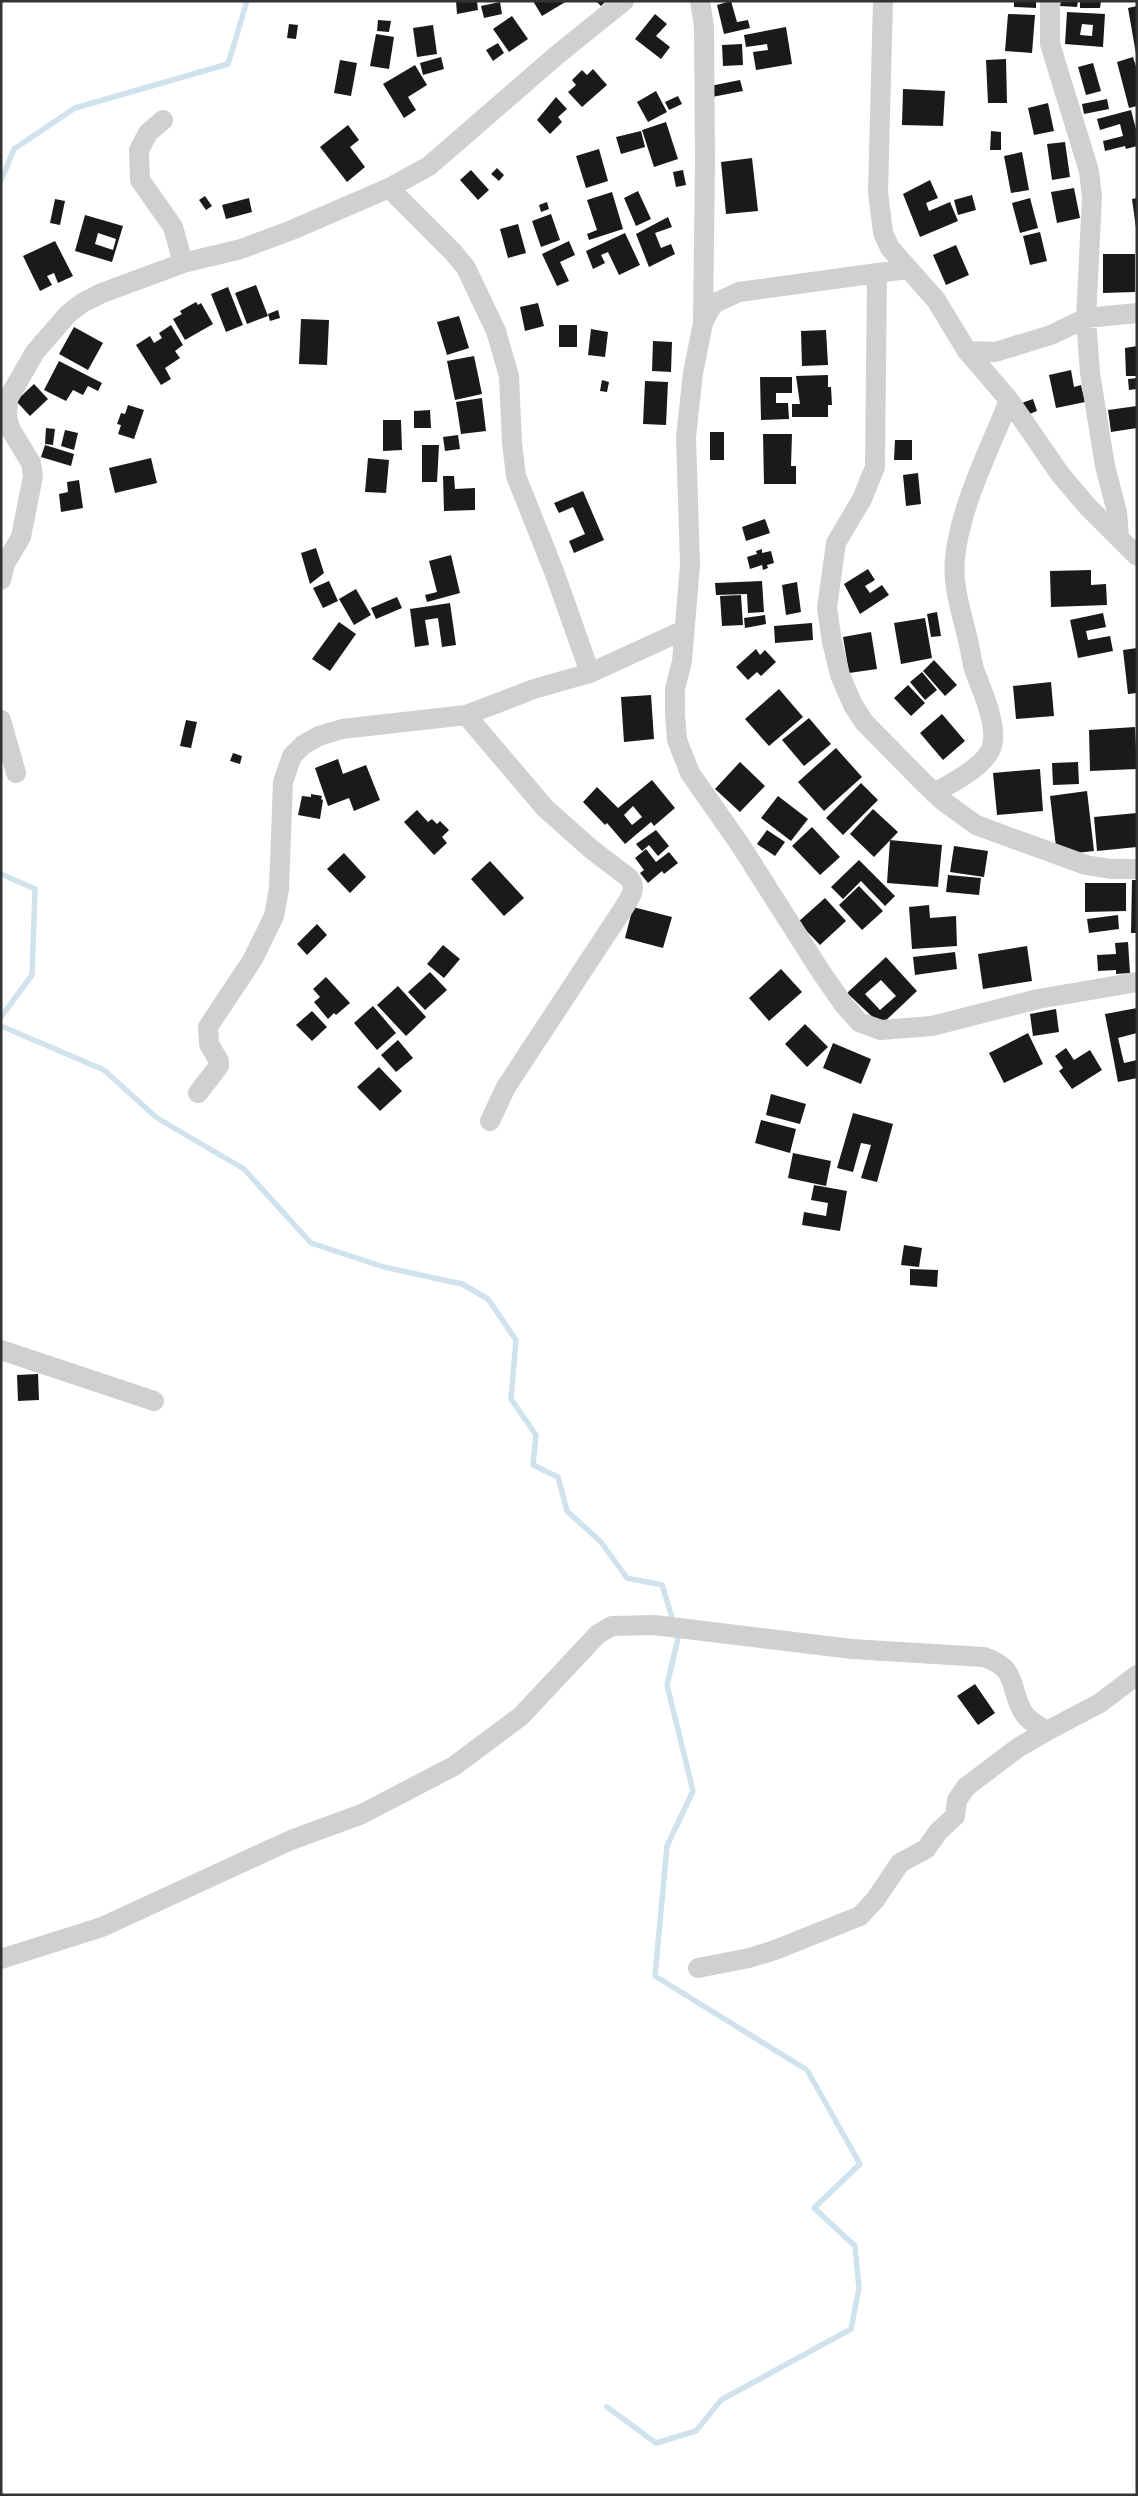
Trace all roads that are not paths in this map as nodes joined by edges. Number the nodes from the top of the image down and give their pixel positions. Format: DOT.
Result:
graph roads {
  1 [pos="624,1"];
  2 [pos="700,1"];
  3 [pos="882,1"];
  4 [pos="1050,1"];
  5 [pos="163,120"];
  6 [pos="388,188"];
  7 [pos="183,263"];
  8 [pos="907,269"];
  9 [pos="877,274"];
  10 [pos="1137,313"];
  11 [pos="1086,318"];
  12 [pos="703,323"];
  13 [pos="967,351"];
  14 [pos="1009,400"];
  15 [pos="1119,537"];
  16 [pos="1137,556"];
  17 [pos="1,580"];
  18 [pos="684,630"];
  19 [pos="590,673"];
  20 [pos="466,715"];
  21 [pos="1,720"];
  22 [pos="16,773"];
  23 [pos="934,793"];
  24 [pos="1137,869"];
  25 [pos="1137,982"];
  26 [pos="198,1093"];
  27 [pos="490,1121"];
  28 [pos="1,1350"];
  29 [pos="154,1400"];
  30 [pos="1137,1675"];
  31 [pos="1047,1731"];
  32 [pos="1,1958"];
  33 [pos="698,1968"];
  1 -- 6 [label="street"];
  2 -- 12 [label="street"];
  3 -- 8 [label="street"];
  4 -- 11 [label="street"];
  5 -- 7 [label="street"];
  6 -- 7 [label="street"];
  6 -- 19 [label="street"];
  7 -- 17 [label="street"];
  8 -- 9 [label="street"];
  8 -- 13 [label="street"];
  9 -- 12 [label="street"];
  9 -- 23 [label="street"];
  10 -- 11 [label="street"];
  11 -- 13 [label="street"];
  11 -- 15 [label="street"];
  12 -- 18 [label="street"];
  13 -- 14 [label="street"];
  14 -- 15 [label="street"];
  14 -- 23 [label="street"];
  15 -- 16 [label="street"];
  18 -- 19 [label="street"];
  18 -- 25 [label="street"];
  19 -- 20 [label="street"];
  20 -- 26 [label="street"];
  20 -- 27 [label="street"];
  21 -- 22 [label="street"];
  23 -- 24 [label="street"];
  28 -- 29 [label="street"];
  30 -- 31 [label="street"];
  31 -- 32 [label="street"];
  31 -- 33 [label="street"];
}
